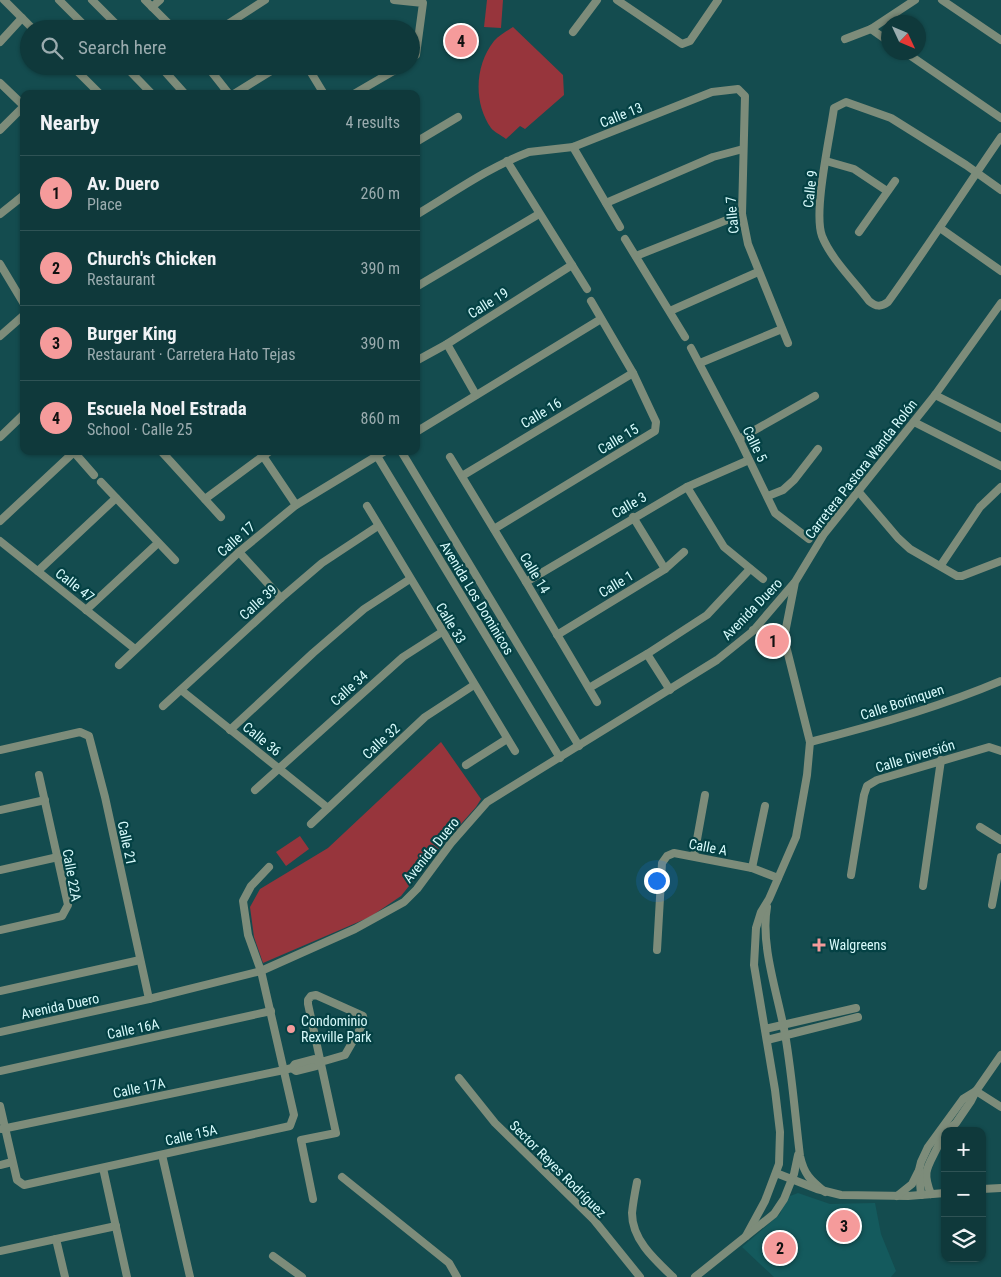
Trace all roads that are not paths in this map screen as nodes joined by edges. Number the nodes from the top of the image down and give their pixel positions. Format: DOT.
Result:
graph roads {
  1 [pos="4,0"];
  2 [pos="59,0"];
  3 [pos="92,0"];
  4 [pos="145,0"];
  5 [pos="160,0"];
  6 [pos="265,0"];
  7 [pos="394,0"];
  8 [pos="597,0"];
  9 [pos="617,0"];
  10 [pos="718,0"];
  11 [pos="915,0"];
  12 [pos="942,0"];
  13 [pos="152,8"];
  14 [pos="22,18"];
  15 [pos="20,20"];
  16 [pos="79,20"];
  17 [pos="112,20"];
  18 [pos="165,20"];
  19 [pos="234,20"];
  20 [pos="420,26"];
  21 [pos="871,29"];
  22 [pos="573,32"];
  23 [pos="881,36"];
  24 [pos="845,39"];
  25 [pos="1001,40"];
  26 [pos="0,42"];
  27 [pos="917,60"];
  28 [pos="81,75"];
  29 [pos="134,75"];
  30 [pos="168,75"];
  31 [pos="214,75"];
  32 [pos="264,75"];
  33 [pos="312,75"];
  34 [pos="387,75"];
  35 [pos="0,83"];
  36 [pos="96,90"];
  37 [pos="148,90"];
  38 [pos="181,90"];
  39 [pos="226,90"];
  40 [pos="240,90"];
  41 [pos="322,90"];
  42 [pos="361,90"];
  43 [pos="741,92"];
  44 [pos="20,102"];
  45 [pos="20,110"];
  46 [pos="458,117"];
  47 [pos="1001,118"];
  48 [pos="0,130"];
  49 [pos="1001,138"];
  50 [pos="420,140"];
  51 [pos="573,147"];
  52 [pos="743,149"];
  53 [pos="507,161"];
  54 [pos="826,161"];
  55 [pos="976,172"];
  56 [pos="895,181"];
  57 [pos="1001,190"];
  58 [pos="887,191"];
  59 [pos="20,198"];
  60 [pos="606,203"];
  61 [pos="420,213"];
  62 [pos="0,214"];
  63 [pos="539,214"];
  64 [pos="742,214"];
  65 [pos="620,226"];
  66 [pos="940,228"];
  67 [pos="859,232"];
  68 [pos="625,239"];
  69 [pos="636,256"];
  70 [pos="0,264"];
  71 [pos="572,264"];
  72 [pos="1001,271"];
  73 [pos="758,272"];
  74 [pos="420,285"];
  75 [pos="587,290"];
  76 [pos="20,297"];
  77 [pos="591,301"];
  78 [pos="1001,303"];
  79 [pos="670,310"];
  80 [pos="20,318"];
  81 [pos="601,319"];
  82 [pos="782,329"];
  83 [pos="0,336"];
  84 [pos="685,337"];
  85 [pos="788,343"];
  86 [pos="446,344"];
  87 [pos="691,348"];
  88 [pos="420,359"];
  89 [pos="700,363"];
  90 [pos="633,373"];
  91 [pos="476,395"];
  92 [pos="934,395"];
  93 [pos="815,396"];
  94 [pos="20,418"];
  95 [pos="914,422"];
  96 [pos="1001,428"];
  97 [pos="420,430"];
  98 [pos="0,437"];
  99 [pos="739,439"];
  100 [pos="818,449"];
  101 [pos="70,455"];
  102 [pos="76,455"];
  103 [pos="167,455"];
  104 [pos="373,455"];
  105 [pos="376,455"];
  106 [pos="403,455"];
  107 [pos="263,456"];
  108 [pos="450,458"];
  109 [pos="749,460"];
  110 [pos="1001,466"];
  111 [pos="94,475"];
  112 [pos="462,476"];
  113 [pos="101,482"];
  114 [pos="687,487"];
  115 [pos="1001,487"];
  116 [pos="858,491"];
  117 [pos="768,496"];
  118 [pos="116,498"];
  119 [pos="204,499"];
  120 [pos="296,505"];
  121 [pos="367,506"];
  122 [pos="633,517"];
  123 [pos="221,518"];
  124 [pos="0,522"];
  125 [pos="378,526"];
  126 [pos="494,529"];
  127 [pos="801,533"];
  128 [pos="809,539"];
  129 [pos="0,541"];
  130 [pos="796,541"];
  131 [pos="158,543"];
  132 [pos="239,552"];
  133 [pos="684,552"];
  134 [pos="175,560"];
  135 [pos="1001,561"];
  136 [pos="940,565"];
  137 [pos="665,569"];
  138 [pos="750,569"];
  139 [pos="38,571"];
  140 [pos="410,579"];
  141 [pos="763,579"];
  142 [pos="526,582"];
  143 [pos="795,582"];
  144 [pos="280,598"];
  145 [pos="86,610"];
  146 [pos="752,630"];
  147 [pos="442,632"];
  148 [pos="557,635"];
  149 [pos="784,638"];
  150 [pos="135,649"];
  151 [pos="647,654"];
  152 [pos="119,665"];
  153 [pos="1001,681"];
  154 [pos="474,685"];
  155 [pos="589,688"];
  156 [pos="181,690"];
  157 [pos="670,690"];
  158 [pos="597,702"];
  159 [pos="163,706"];
  160 [pos="230,730"];
  161 [pos="506,739"];
  162 [pos="810,742"];
  163 [pos="579,746"];
  164 [pos="0,750"];
  165 [pos="515,751"];
  166 [pos="1001,751"];
  167 [pos="560,758"];
  168 [pos="941,760"];
  169 [pos="466,765"];
  170 [pos="278,768"];
  171 [pos="39,775"];
  172 [pos="255,790"];
  173 [pos="705,795"];
  174 [pos="45,800"];
  175 [pos="764,806"];
  176 [pos="328,808"];
  177 [pos="0,810"];
  178 [pos="311,824"];
  179 [pos="980,827"];
  180 [pos="1001,840"];
  181 [pos="694,856"];
  182 [pos="58,857"];
  183 [pos="1001,857"];
  184 [pos="270,867"];
  185 [pos="752,868"];
  186 [pos="0,870"];
  187 [pos="851,875"];
  188 [pos="778,878"];
  189 [pos="923,886"];
  190 [pos="769,898"];
  191 [pos="992,905"];
  192 [pos="0,930"];
  193 [pos="658,950"];
  194 [pos="140,960"];
  195 [pos="261,970"];
  196 [pos="0,990"];
  197 [pos="149,999"];
  198 [pos="856,1008"];
  199 [pos="271,1011"];
  200 [pos="858,1017"];
  201 [pos="783,1024"];
  202 [pos="765,1029"];
  203 [pos="0,1032"];
  204 [pos="786,1036"];
  205 [pos="767,1040"];
  206 [pos="1001,1055"];
  207 [pos="320,1062"];
  208 [pos="288,1069"];
  209 [pos="0,1071"];
  210 [pos="459,1078"];
  211 [pos="976,1091"];
  212 [pos="0,1106"];
  213 [pos="1001,1107"];
  214 [pos="956,1123"];
  215 [pos="952,1127"];
  216 [pos="954,1127"];
  217 [pos="2,1129"];
  218 [pos="941,1139"];
  219 [pos="941,1144"];
  220 [pos="799,1148"];
  221 [pos="933,1149"];
  222 [pos="162,1155"];
  223 [pos="12,1162"];
  224 [pos="0,1165"];
  225 [pos="103,1168"];
  226 [pos="919,1170"];
  227 [pos="776,1173"];
  228 [pos="342,1177"];
  229 [pos="791,1180"];
  230 [pos="637,1182"];
  231 [pos="1001,1188"];
  232 [pos="986,1189"];
  233 [pos="825,1192"];
  234 [pos="941,1193"];
  235 [pos="931,1194"];
  236 [pos="921,1195"];
  237 [pos="898,1196"];
  238 [pos="313,1199"];
  239 [pos="116,1226"];
  240 [pos="746,1236"];
  241 [pos="56,1239"];
  242 [pos="0,1251"];
  243 [pos="273,1256"];
  244 [pos="65,1277"];
  245 [pos="127,1277"];
  246 [pos="190,1277"];
  247 [pos="302,1277"];
  248 [pos="457,1277"];
  249 [pos="640,1277"];
  250 [pos="673,1277"];
  251 [pos="695,1277"];
  1 -- 14 [label="street"];
  2 -- 16 [label="street"];
  3 -- 17 [label="street"];
  4 -- 13 [label="street"];
  5 -- 13 [label="street"];
  6 -- 19 [label="street"];
  7 -- 20 [label="street"];
  8 -- 22 [label="street"];
  9 -- 10 [label="street"];
  11 -- 21 [label="street"];
  12 -- 25 [label="street"];
  13 -- 18 [label="street"];
  15 -- 26 [label="street"];
  21 -- 23 [label="street"];
  21 -- 24 [label="street"];
  27 -- 47 [label="street"];
  28 -- 36 [label="street"];
  29 -- 37 [label="street"];
  30 -- 38 [label="street"];
  31 -- 39 [label="street"];
  32 -- 40 [label="street"];
  33 -- 41 [label="street"];
  34 -- 42 [label="street"];
  35 -- 44 [label="street"];
  43 -- 51 [label="street, Calle 13"];
  43 -- 52 [label="street, Calle 7"];
  45 -- 48 [label="street"];
  46 -- 50 [label="street"];
  49 -- 55 [label="street, Calle 9"];
  51 -- 53 [label="street, Calle 13"];
  51 -- 60 [label="street"];
  52 -- 60 [label="street"];
  52 -- 64 [label="street, Calle 7"];
  53 -- 61 [label="street, Calle 13"];
  53 -- 63 [label="street"];
  54 -- 55 [label="street, Calle 9"];
  54 -- 58 [label="street"];
  54 -- 66 [label="street, Calle 9"];
  55 -- 57 [label="street, Calle 9"];
  55 -- 66 [label="street, Calle 9"];
  56 -- 58 [label="street"];
  58 -- 67 [label="street"];
  59 -- 62 [label="street"];
  60 -- 65 [label="street"];
  63 -- 71 [label="street"];
  63 -- 74 [label="street"];
  64 -- 69 [label="street"];
  64 -- 73 [label="street, Calle 7"];
  66 -- 72 [label="street"];
  68 -- 69 [label="street"];
  69 -- 79 [label="street"];
  70 -- 76 [label="street"];
  71 -- 75 [label="street"];
  71 -- 86 [label="street, Calle 19"];
  73 -- 79 [label="street"];
  73 -- 82 [label="street, Calle 7"];
  77 -- 81 [label="street, Calle 15"];
  78 -- 92 [label="street, Carretera Pastora Wanda Rolón"];
  79 -- 84 [label="street"];
  80 -- 83 [label="street"];
  81 -- 90 [label="street, Calle 15"];
  81 -- 91 [label="street"];
  82 -- 85 [label="street, Calle 7"];
  82 -- 89 [label="street"];
  86 -- 88 [label="street, Calle 19"];
  86 -- 91 [label="street"];
  87 -- 89 [label="street, Calle 5"];
  89 -- 99 [label="street, Calle 5"];
  90 -- 112 [label="street, Calle 16"];
  90 -- 126 [label="street, Calle 15"];
  91 -- 97 [label="street"];
  92 -- 95 [label="street, Carretera Pastora Wanda Rolón"];
  92 -- 96 [label="street"];
  93 -- 99 [label="street"];
  94 -- 98 [label="street"];
  95 -- 110 [label="street"];
  95 -- 116 [label="street, Carretera Pastora Wanda Rolón"];
  99 -- 109 [label="street, Calle 5"];
  100 -- 117 [label="street"];
  101 -- 124 [label="street"];
  102 -- 111 [label="street"];
  103 -- 119 [label="street"];
  104 -- 120 [label="street, Calle 17"];
  105 -- 167 [label="street, Avenida Los Dominicos"];
  106 -- 163 [label="street, Avenida Los Dominicos"];
  107 -- 119 [label="street"];
  107 -- 120 [label="street"];
  108 -- 112 [label="street, Calle 14"];
  109 -- 114 [label="street, Calle 3"];
  109 -- 117 [label="street, Calle 5"];
  112 -- 126 [label="street, Calle 14"];
  113 -- 118 [label="street"];
  114 -- 122 [label="street, Calle 3"];
  114 -- 138 [label="street"];
  115 -- 136 [label="street"];
  116 -- 136 [label="street"];
  116 -- 143 [label="street, Carretera Pastora Wanda Rolón"];
  117 -- 127 [label="street, Calle 5"];
  118 -- 131 [label="street"];
  118 -- 139 [label="street"];
  119 -- 123 [label="street"];
  120 -- 132 [label="street, Calle 17"];
  121 -- 125 [label="street, Calle 33"];
  122 -- 137 [label="street"];
  122 -- 142 [label="street, Calle 3"];
  125 -- 140 [label="street, Calle 33"];
  125 -- 144 [label="street, Calle 39"];
  126 -- 142 [label="street, Calle 14"];
  127 -- 128 [label="street, Calle 5"];
  127 -- 130 [label="street"];
  129 -- 139 [label="street, Calle 47"];
  131 -- 134 [label="street"];
  131 -- 145 [label="street"];
  132 -- 144 [label="street"];
  132 -- 150 [label="street, Calle 17"];
  133 -- 137 [label="street, Calle 1"];
  135 -- 136 [label="street"];
  137 -- 148 [label="street, Calle 1"];
  138 -- 141 [label="street"];
  138 -- 151 [label="street"];
  139 -- 145 [label="street, Calle 47"];
  140 -- 147 [label="street, Calle 33"];
  140 -- 160 [label="street"];
  142 -- 148 [label="street, Calle 14"];
  143 -- 146 [label="street, Avenida Duero"];
  143 -- 149 [label="street, Carretera Pastora Wanda Rolón"];
  144 -- 156 [label="street, Calle 39"];
  145 -- 150 [label="street, Calle 47"];
  146 -- 149 [label="street"];
  146 -- 157 [label="street, Avenida Duero"];
  147 -- 154 [label="street, Calle 33"];
  147 -- 170 [label="street, Calle 34"];
  148 -- 155 [label="street, Calle 14"];
  149 -- 162 [label="street, Carretera Pastora Wanda Rolón"];
  150 -- 152 [label="street, Calle 17"];
  151 -- 155 [label="street"];
  151 -- 157 [label="street"];
  153 -- 162 [label="street, Calle Borinquen"];
  154 -- 161 [label="street, Calle 33"];
  154 -- 176 [label="street, Calle 32"];
  155 -- 158 [label="street, Calle 14"];
  156 -- 159 [label="street, Calle 39"];
  156 -- 160 [label="street, Calle 36"];
  157 -- 163 [label="street, Avenida Duero"];
  160 -- 170 [label="street, Calle 36"];
  161 -- 165 [label="street, Calle 33"];
  161 -- 169 [label="street"];
  162 -- 188 [label="street, Carretera Pastora Wanda Rolón"];
  163 -- 167 [label="street, Avenida Duero"];
  164 -- 194 [label="street, Calle 21"];
  166 -- 168 [label="street, Calle Diversión"];
  167 -- 195 [label="street, Avenida Duero"];
  168 -- 187 [label="street, Calle Diversión"];
  168 -- 189 [label="street"];
  170 -- 172 [label="street, Calle 34"];
  170 -- 176 [label="street, Calle 36"];
  171 -- 174 [label="street, Calle 22A"];
  173 -- 181 [label="street"];
  174 -- 177 [label="street"];
  174 -- 182 [label="street, Calle 22A"];
  175 -- 185 [label="street"];
  176 -- 178 [label="street, Calle 32"];
  179 -- 180 [label="street"];
  181 -- 185 [label="street, Calle A"];
  181 -- 193 [label="street, Calle A"];
  182 -- 186 [label="street"];
  182 -- 192 [label="street, Calle 22A"];
  183 -- 191 [label="street"];
  184 -- 195 [label="street, Calle 15A"];
  185 -- 188 [label="street, Calle A"];
  188 -- 190 [label="street, Carretera Pastora Wanda Rolón"];
  190 -- 201 [label="street, Carretera Pastora Wanda Rolón"];
  190 -- 202 [label="street, Carretera Pastora Wanda Rolón"];
  194 -- 196 [label="street"];
  194 -- 197 [label="street, Calle 21"];
  195 -- 197 [label="street, Avenida Duero"];
  195 -- 199 [label="street, Calle 15A"];
  197 -- 203 [label="street, Avenida Duero"];
  198 -- 201 [label="street"];
  199 -- 208 [label="street, Calle 15A"];
  199 -- 209 [label="street, Calle 16A"];
  200 -- 204 [label="street"];
  201 -- 202 [label="street"];
  201 -- 204 [label="street, Carretera Pastora Wanda Rolón"];
  202 -- 205 [label="street, Carretera Pastora Wanda Rolón"];
  204 -- 205 [label="street"];
  204 -- 220 [label="street, Carretera Pastora Wanda Rolón"];
  205 -- 227 [label="street, Carretera Pastora Wanda Rolón"];
  206 -- 211 [label="street"];
  207 -- 207 [label="street"];
  207 -- 208 [label="street, Calle 17A"];
  207 -- 238 [label="street"];
  208 -- 217 [label="street, Calle 17A"];
  208 -- 222 [label="street, Calle 15A"];
  210 -- 249 [label="street, Sector Reyes Rodríguez"];
  211 -- 213 [label="street"];
  211 -- 214 [label="street"];
  211 -- 221 [label="street"];
  212 -- 217 [label="street, Calle 15A"];
  214 -- 215 [label="street"];
  214 -- 216 [label="street"];
  217 -- 223 [label="street, Calle 15A"];
  218 -- 221 [label="street"];
  219 -- 221 [label="street"];
  220 -- 229 [label="street, Carretera Pastora Wanda Rolón"];
  220 -- 233 [label="street"];
  221 -- 226 [label="street"];
  221 -- 235 [label="street"];
  222 -- 225 [label="street, Calle 15A"];
  222 -- 246 [label="street"];
  223 -- 224 [label="street"];
  223 -- 225 [label="street, Calle 15A"];
  225 -- 239 [label="street"];
  226 -- 236 [label="street"];
  226 -- 237 [label="street"];
  227 -- 229 [label="street"];
  227 -- 240 [label="street, Carretera Pastora Wanda Rolón"];
  228 -- 248 [label="street"];
  229 -- 233 [label="street"];
  229 -- 240 [label="street, Carretera Pastora Wanda Rolón"];
  230 -- 250 [label="street"];
  231 -- 232 [label="street"];
  233 -- 237 [label="street"];
  234 -- 235 [label="street"];
  235 -- 236 [label="street"];
  236 -- 237 [label="street"];
  239 -- 241 [label="street"];
  239 -- 245 [label="street"];
  240 -- 251 [label="street, Carretera Pastora Wanda Rolón"];
  241 -- 242 [label="street"];
  241 -- 244 [label="street"];
  243 -- 247 [label="street"];
}
